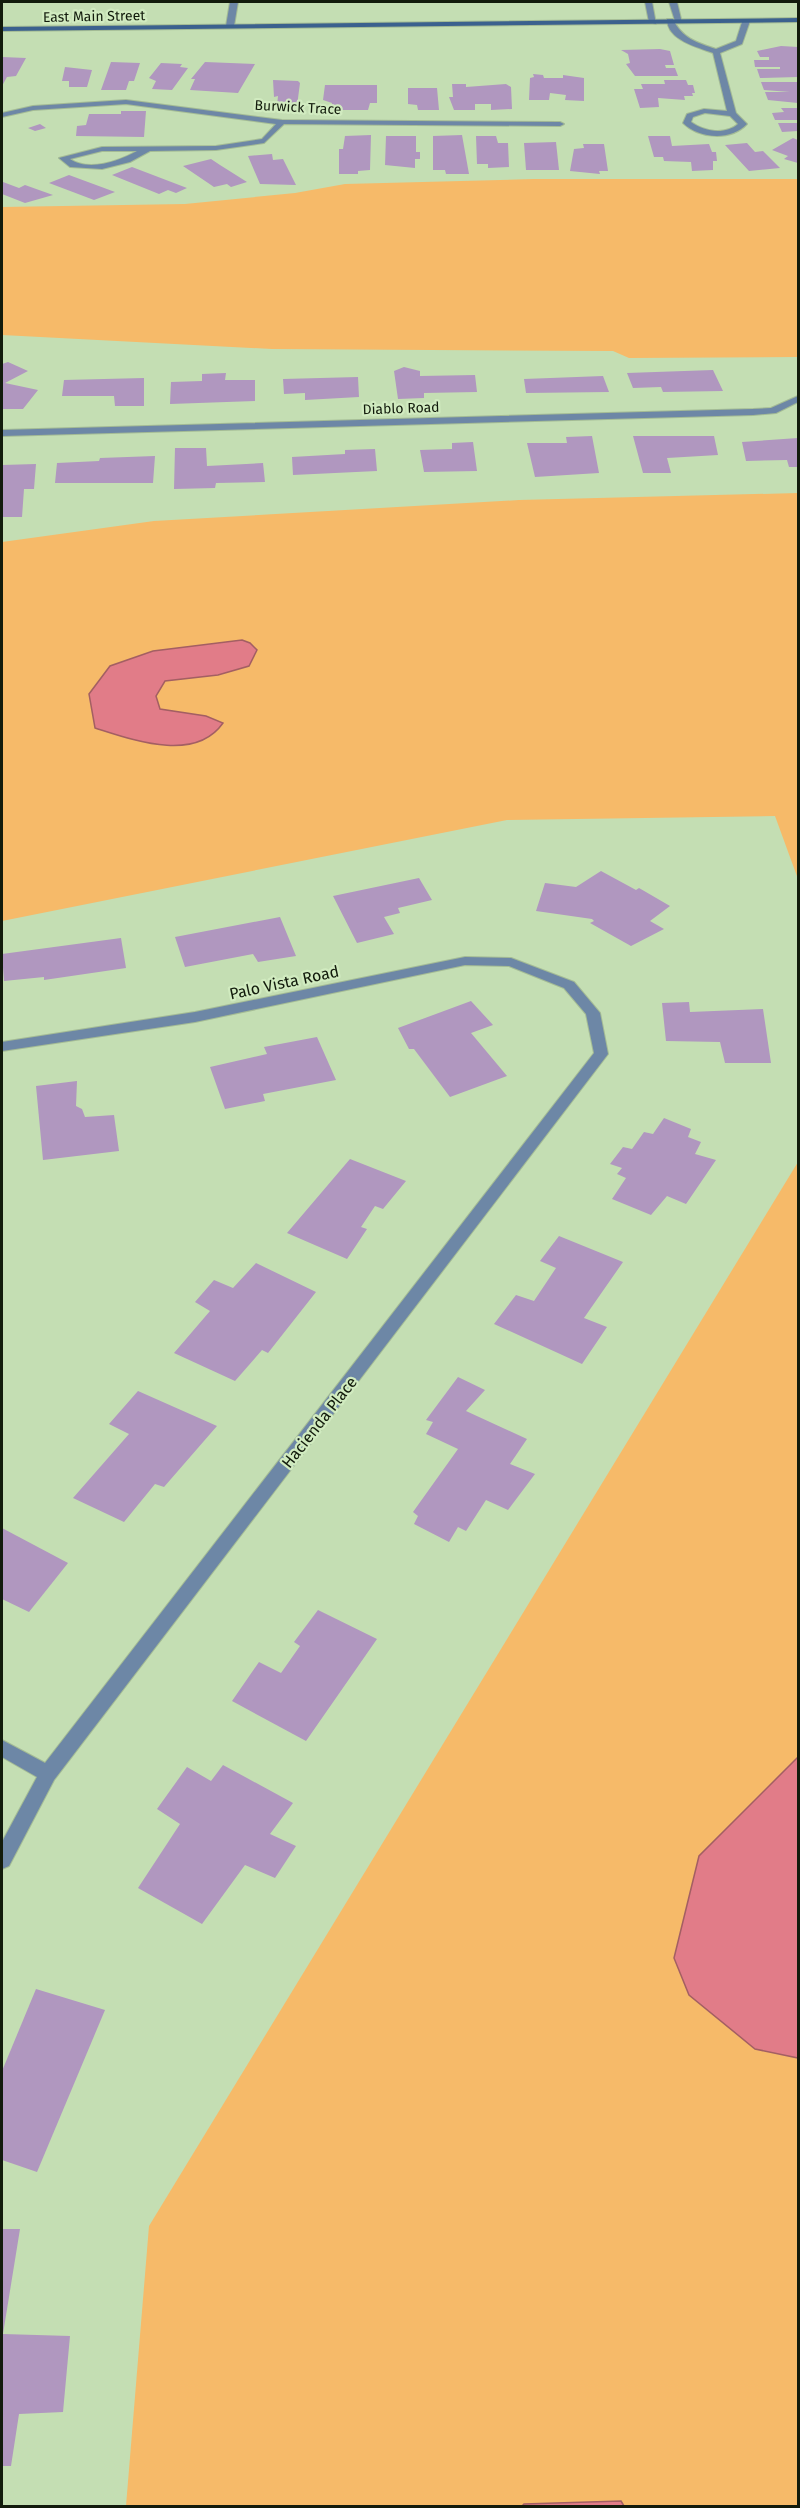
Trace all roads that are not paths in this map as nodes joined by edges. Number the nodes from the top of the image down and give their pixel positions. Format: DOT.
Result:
graph roads {
  1 [pos="234,2"];
  2 [pos="648,2"];
  3 [pos="673,2"];
  4 [pos="798,20"];
  5 [pos="670,21"];
  6 [pos="679,21"];
  7 [pos="746,21"];
  8 [pos="653,22"];
  9 [pos="230,26"];
  10 [pos="2,28"];
  11 [pos="716,52"];
  12 [pos="732,114"];
  13 [pos="2,116"];
  14 [pos="282,123"];
  15 [pos="560,124"];
  16 [pos="148,149"];
  17 [pos="798,399"];
  18 [pos="2,432"];
  19 [pos="569,985"];
  20 [pos="2,1046"];
  21 [pos="2,1748"];
  22 [pos="48,1774"];
  23 [pos="2,1860"];
  1 -- 9 [label="street"];
  2 -- 8 [label="street"];
  3 -- 6 [label="street"];
  4 -- 7 [label="main road, East Main Street"];
  5 -- 6 [label="main road, East Main Street"];
  5 -- 8 [label="main road, East Main Street"];
  5 -- 11 [label="street"];
  6 -- 7 [label="main road, East Main Street"];
  7 -- 11 [label="street"];
  8 -- 9 [label="main road, East Main Street"];
  9 -- 10 [label="main road, East Main Street"];
  11 -- 12 [label="street"];
  12 -- 12 [label="street"];
  13 -- 14 [label="street, Burwick Trace"];
  14 -- 15 [label="street, Burwick Trace"];
  14 -- 16 [label="street"];
  16 -- 16 [label="street"];
  17 -- 18 [label="street, Diablo Road"];
  19 -- 20 [label="street, Palo Vista Road"];
  19 -- 22 [label="street, Hacienda Place"];
  21 -- 22 [label="street"];
  22 -- 23 [label="street, Hacienda Place"];
}
